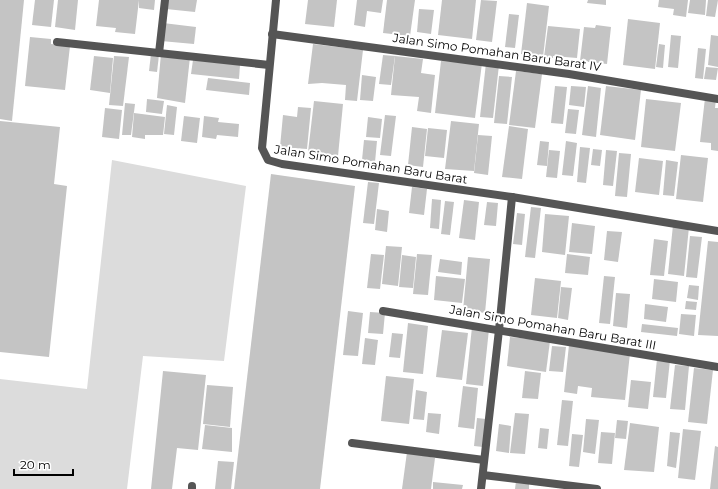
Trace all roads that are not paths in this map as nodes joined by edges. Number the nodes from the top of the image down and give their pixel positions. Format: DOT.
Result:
graph roads {
  1 [pos="166,0"];
  2 [pos="276,0"];
  3 [pos="272,34"];
  4 [pos="57,42"];
  5 [pos="159,53"];
  6 [pos="269,65"];
  7 [pos="718,99"];
  8 [pos="512,197"];
  9 [pos="718,231"];
  10 [pos="383,311"];
  11 [pos="500,330"];
  12 [pos="718,367"];
  13 [pos="352,443"];
  14 [pos="484,460"];
  15 [pos="483,475"];
  16 [pos="481,489"];
  17 [pos="597,489"];
  1 -- 5 [label="street"];
  2 -- 3 [label="street, Jalan Simo Pomahan Baru Barat"];
  3 -- 6 [label="street, Jalan Simo Pomahan Baru Barat"];
  3 -- 7 [label="street, Jalan Simo Pomahan Baru Barat IV"];
  4 -- 5 [label="street"];
  5 -- 6 [label="street"];
  6 -- 8 [label="street, Jalan Simo Pomahan Baru Barat"];
  8 -- 9 [label="street, Jalan Simo Pomahan Baru Barat"];
  8 -- 11 [label="street"];
  10 -- 11 [label="street, Jalan Simo Pomahan Baru Barat III"];
  11 -- 12 [label="street, Jalan Simo Pomahan Baru Barat III"];
  11 -- 14 [label="street"];
  13 -- 14 [label="street"];
  14 -- 15 [label="street"];
  15 -- 16 [label="street"];
  15 -- 17 [label="street"];
}
